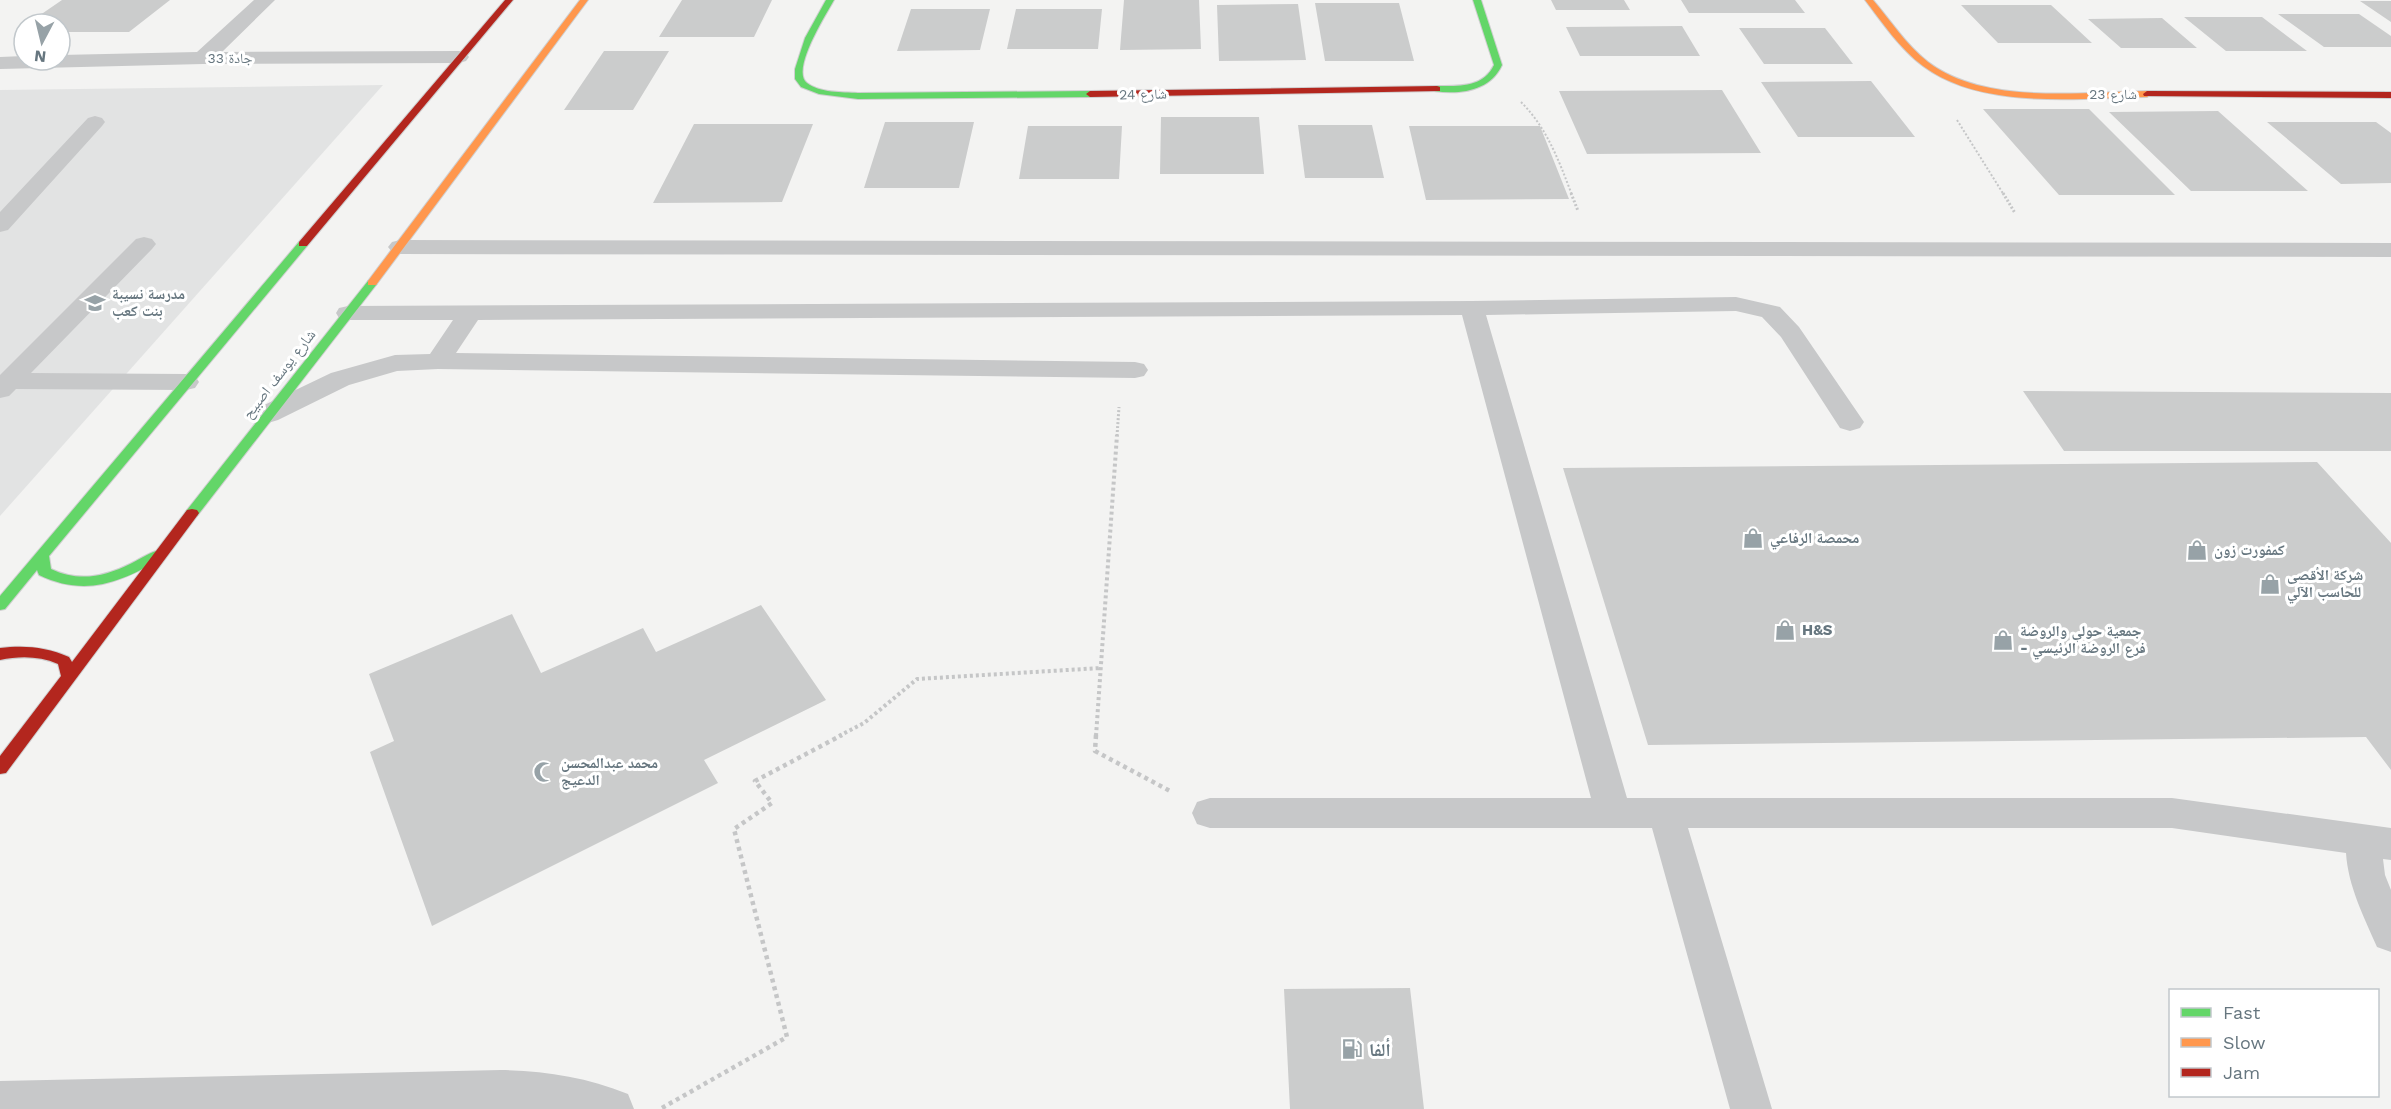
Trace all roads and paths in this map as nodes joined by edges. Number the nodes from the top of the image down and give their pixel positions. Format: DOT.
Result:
graph roads {
  1 [pos="265,0"];
  2 [pos="509,0"];
  3 [pos="584,0"];
  4 [pos="830,0"];
  5 [pos="1477,0"];
  6 [pos="1869,0"];
  7 [pos="459,57"];
  8 [pos="203,58"];
  9 [pos="0,63"];
  10 [pos="1487,82"];
  11 [pos="1960,83"];
  12 [pos="2391,95"];
  13 [pos="95,122"];
  14 [pos="0,225"];
  15 [pos="144,244"];
  16 [pos="400,247"];
  17 [pos="1595,249"];
  18 [pos="2038,250"];
  19 [pos="2391,250"];
  20 [pos="1472,308"];
  21 [pos="471,312"];
  22 [pos="348,313"];
  23 [pos="438,361"];
  24 [pos="1135,370"];
  25 [pos="186,382"];
  26 [pos="5,385"];
  27 [pos="1120,399"];
  28 [pos="268,414"];
  29 [pos="1850,422"];
  30 [pos="42,554"];
  31 [pos="161,554"];
  32 [pos="0,605"];
  33 [pos="0,654"];
  34 [pos="1101,668"];
  35 [pos="69,677"];
  36 [pos="0,768"];
  37 [pos="1613,812"];
  38 [pos="1665,812"];
  39 [pos="1210,813"];
  40 [pos="2378,842"];
  41 [pos="2391,935"];
  42 [pos="6,1104"];
  43 [pos="613,1109"];
  44 [pos="660,1109"];
  45 [pos="1751,1109"];
  1 -- 8 [label="street"];
  2 -- 7 [label="street"];
  3 -- 16 [label="street, شارع يوسف اصبيح"];
  4 -- 10 [label="street, شارع 24"];
  5 -- 10 [label="street"];
  6 -- 11 [label="street, شارع 23"];
  7 -- 8 [label="street, جادة 33"];
  7 -- 25 [label="street"];
  8 -- 9 [label="street, جادة 33"];
  10 -- 17 [label="path"];
  11 -- 12 [label="street, شارع 23"];
  11 -- 18 [label="path"];
  13 -- 14 [label="lane"];
  15 -- 26 [label="lane"];
  16 -- 17 [label="lane"];
  16 -- 22 [label="street, شارع يوسف اصبيح"];
  17 -- 18 [label="lane"];
  18 -- 19 [label="lane"];
  20 -- 21 [label="lane"];
  20 -- 29 [label="lane"];
  20 -- 37 [label="lane"];
  21 -- 22 [label="lane"];
  21 -- 23 [label="lane"];
  22 -- 28 [label="street, شارع يوسف اصبيح"];
  23 -- 24 [label="lane"];
  23 -- 28 [label="lane"];
  25 -- 26 [label="lane"];
  25 -- 30 [label="street"];
  27 -- 34 [label="path"];
  28 -- 31 [label="street, شارع يوسف اصبيح"];
  30 -- 31 [label="street"];
  30 -- 32 [label="street"];
  31 -- 35 [label="street, شارع يوسف اصبيح"];
  33 -- 35 [label="street"];
  34 -- 39 [label="path"];
  34 -- 44 [label="path"];
  35 -- 36 [label="street, شارع يوسف اصبيح"];
  37 -- 38 [label="lane"];
  37 -- 39 [label="lane"];
  38 -- 40 [label="lane"];
  38 -- 45 [label="lane"];
  40 -- 41 [label="lane"];
  42 -- 43 [label="lane"];
}
